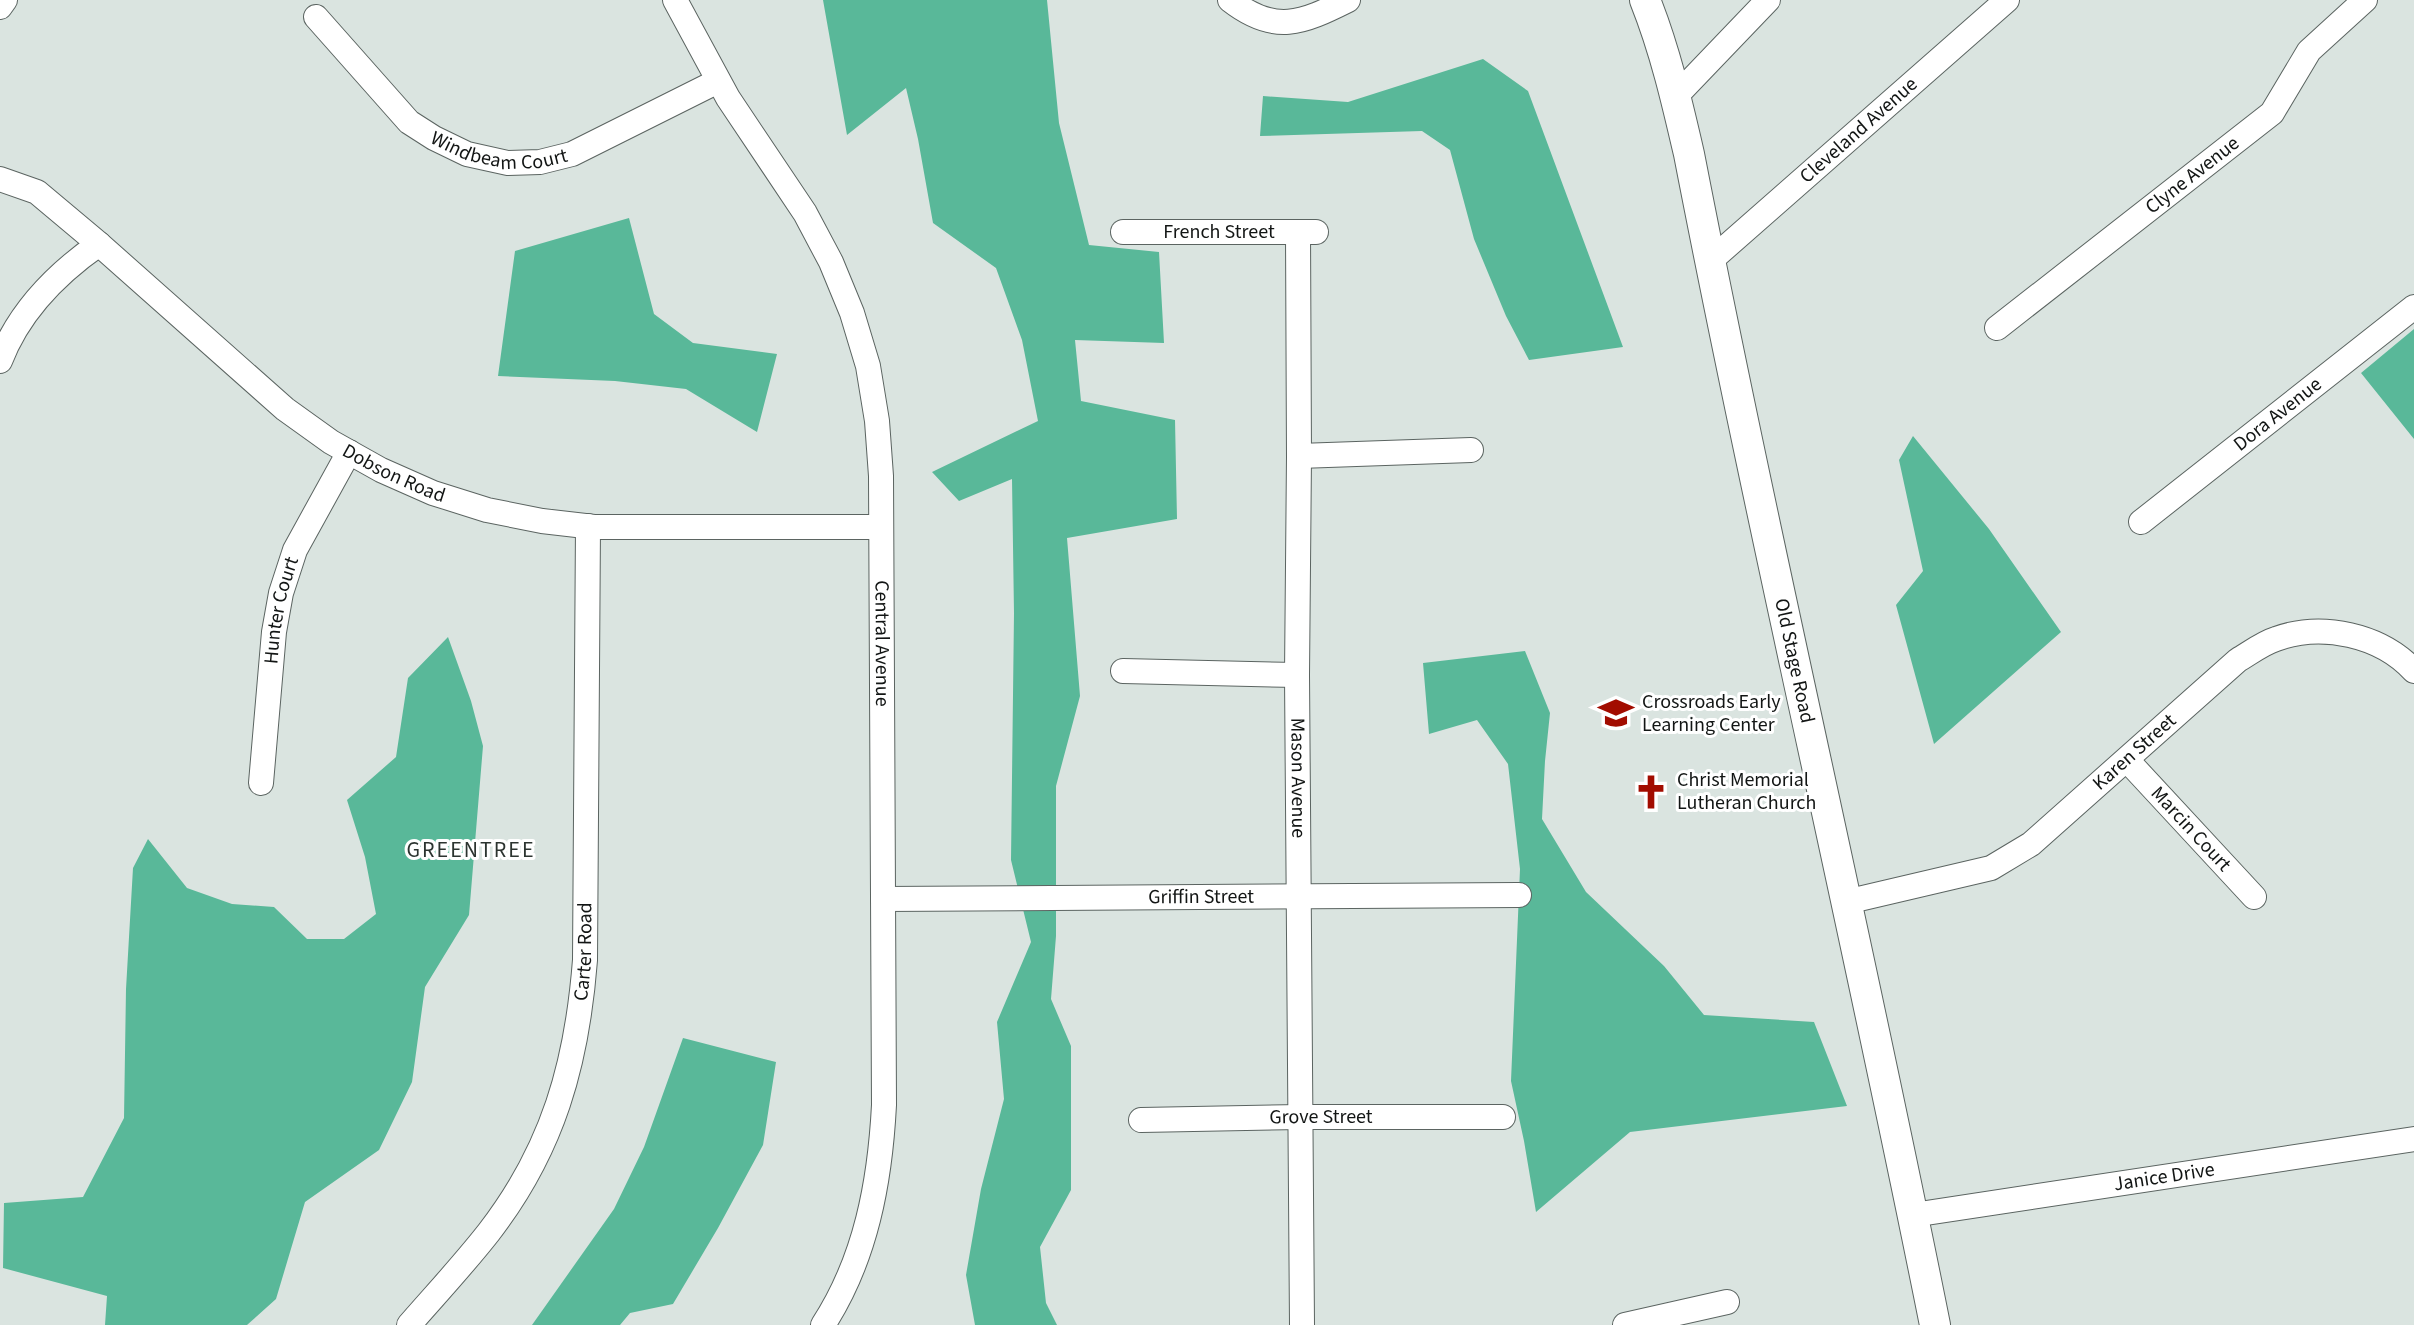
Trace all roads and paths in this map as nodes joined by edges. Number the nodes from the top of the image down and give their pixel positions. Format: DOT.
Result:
graph roads {
  1 [pos="5,0"];
  2 [pos="675,0"];
  3 [pos="1230,0"];
  4 [pos="1348,0"];
  5 [pos="1645,0"];
  6 [pos="1768,0"];
  7 [pos="2007,0"];
  8 [pos="2365,0"];
  9 [pos="0,7"];
  10 [pos="316,17"];
  11 [pos="718,81"];
  12 [pos="1676,96"];
  13 [pos="0,179"];
  14 [pos="1123,232"];
  15 [pos="1307,232"];
  16 [pos="99,244"];
  17 [pos="1710,261"];
  18 [pos="2414,307"];
  19 [pos="1997,328"];
  20 [pos="0,361"];
  21 [pos="1471,450"];
  22 [pos="349,452"];
  23 [pos="1299,456"];
  24 [pos="2141,522"];
  25 [pos="588,526"];
  26 [pos="880,527"];
  27 [pos="1123,671"];
  28 [pos="2414,671"];
  29 [pos="1297,675"];
  30 [pos="2127,760"];
  31 [pos="261,783"];
  32 [pos="1298,895"];
  33 [pos="1519,895"];
  34 [pos="2254,897"];
  35 [pos="883,899"];
  36 [pos="1846,902"];
  37 [pos="1301,1117"];
  38 [pos="1503,1117"];
  39 [pos="1141,1120"];
  40 [pos="2414,1139"];
  41 [pos="1913,1215"];
  42 [pos="1727,1302"];
  43 [pos="409,1325"];
  44 [pos="823,1325"];
  45 [pos="1302,1325"];
  46 [pos="1625,1325"];
  47 [pos="1935,1325"];
  1 -- 9 [label="street"];
  2 -- 11 [label="street, Central Avenue"];
  3 -- 4 [label="street"];
  5 -- 12 [label="street, Old Stage Road"];
  6 -- 12 [label="street"];
  7 -- 17 [label="street, Cleveland Avenue"];
  8 -- 19 [label="street, Clyne Avenue"];
  10 -- 11 [label="street, Windbeam Court"];
  11 -- 26 [label="street, Central Avenue"];
  12 -- 17 [label="street, Old Stage Road"];
  13 -- 16 [label="street, Dobson Road"];
  14 -- 15 [label="street, French Street"];
  15 -- 23 [label="street, Mason Avenue"];
  16 -- 20 [label="street"];
  16 -- 22 [label="street, Dobson Road"];
  17 -- 36 [label="street, Old Stage Road"];
  18 -- 24 [label="street, Dora Avenue"];
  21 -- 23 [label="street"];
  22 -- 25 [label="street, Dobson Road"];
  22 -- 31 [label="street, Hunter Court"];
  23 -- 29 [label="street, Mason Avenue"];
  25 -- 26 [label="street, Dobson Road"];
  25 -- 43 [label="street, Carter Road"];
  26 -- 35 [label="street, Central Avenue"];
  27 -- 29 [label="street"];
  28 -- 30 [label="street, Karen Street"];
  29 -- 32 [label="street, Mason Avenue"];
  30 -- 34 [label="street, Marcin Court"];
  30 -- 36 [label="street, Karen Street"];
  32 -- 33 [label="street, Griffin Street"];
  32 -- 35 [label="street, Griffin Street"];
  32 -- 37 [label="street, Mason Avenue"];
  35 -- 44 [label="street, Central Avenue"];
  36 -- 41 [label="street, Old Stage Road"];
  37 -- 38 [label="street, Grove Street"];
  37 -- 39 [label="street, Grove Street"];
  37 -- 45 [label="street, Mason Avenue"];
  40 -- 41 [label="street, Janice Drive"];
  41 -- 47 [label="street, Old Stage Road"];
  42 -- 46 [label="street"];
}
